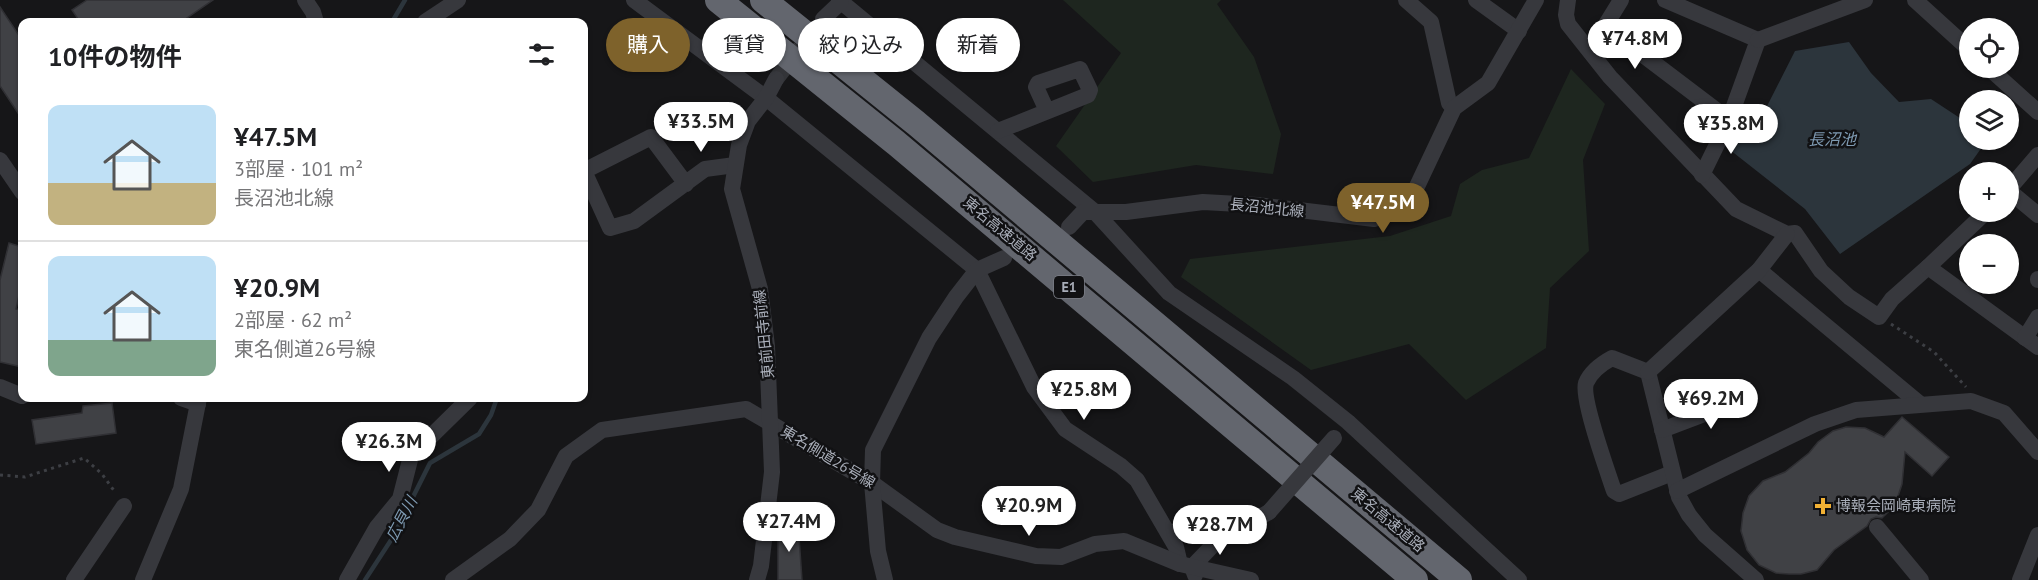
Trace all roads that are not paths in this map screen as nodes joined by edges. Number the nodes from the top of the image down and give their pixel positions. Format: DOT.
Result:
graph roads {
  1 [pos="305,0"];
  2 [pos="458,0"];
  3 [pos="634,0"];
  4 [pos="718,0"];
  5 [pos="763,0"];
  6 [pos="1406,0"];
  7 [pos="1476,0"];
  8 [pos="1536,0"];
  9 [pos="1568,0"];
  10 [pos="1621,0"];
  11 [pos="1665,0"];
  12 [pos="1865,0"];
  13 [pos="1915,0"];
  14 [pos="840,1"];
  15 [pos="315,18"];
  16 [pos="431,18"];
  17 [pos="824,18"];
  18 [pos="1519,31"];
  19 [pos="1758,40"];
  20 [pos="1959,40"];
  21 [pos="2000,78"];
  22 [pos="776,79"];
  23 [pos="766,98"];
  24 [pos="1454,108"];
  25 [pos="1047,111"];
  26 [pos="2038,112"];
  27 [pos="1728,120"];
  28 [pos="998,131"];
  29 [pos="2038,155"];
  30 [pos="0,160"];
  31 [pos="735,165"];
  32 [pos="588,169"];
  33 [pos="1702,175"];
  34 [pos="2019,177"];
  35 [pos="588,180"];
  36 [pos="686,184"];
  37 [pos="18,186"];
  38 [pos="2019,199"];
  39 [pos="1095,212"];
  40 [pos="2038,215"];
  41 [pos="1975,222"];
  42 [pos="1069,227"];
  43 [pos="1787,234"];
  44 [pos="1004,258"];
  45 [pos="1928,267"];
  46 [pos="977,270"];
  47 [pos="1759,270"];
  48 [pos="2038,317"];
  49 [pos="2031,343"];
  50 [pos="1648,372"];
  51 [pos="0,387"];
  52 [pos="18,394"];
  53 [pos="1749,397"];
  54 [pos="199,402"];
  55 [pos="466,402"];
  56 [pos="1920,404"];
  57 [pos="1348,422"];
  58 [pos="771,423"];
  59 [pos="1662,430"];
  60 [pos="2038,452"];
  61 [pos="1672,473"];
  62 [pos="872,483"];
  63 [pos="1677,491"];
  64 [pos="124,506"];
  65 [pos="1877,527"];
  66 [pos="2038,535"];
  67 [pos="1190,570"];
  68 [pos="74,580"];
  69 [pos="143,580"];
  70 [pos="347,580"];
  71 [pos="453,580"];
  72 [pos="757,580"];
  73 [pos="885,580"];
  74 [pos="1251,580"];
  75 [pos="1415,580"];
  76 [pos="1459,580"];
  77 [pos="1519,580"];
  78 [pos="1756,580"];
  79 [pos="1921,580"];
  80 [pos="2020,580"];
  1 -- 15 [label="street"];
  2 -- 16 [label="street"];
  3 -- 23 [label="street"];
  4 -- 75 [label="highway, 東名高速道路 / E1"];
  5 -- 76 [label="highway, 東名高速道路 / E1"];
  6 -- 24 [label="street"];
  7 -- 18 [label="street"];
  8 -- 18 [label="street, 長沼池北線"];
  9 -- 33 [label="street"];
  10 -- 27 [label="street"];
  11 -- 19 [label="street"];
  12 -- 19 [label="street"];
  13 -- 20 [label="street"];
  14 -- 17 [label="street"];
  14 -- 28 [label="street"];
  18 -- 24 [label="street, 長沼池北線"];
  19 -- 27 [label="street"];
  21 -- 26 [label="street"];
  22 -- 23 [label="street, 東前田寺前線"];
  23 -- 31 [label="street, 東前田寺前線"];
  23 -- 46 [label="street"];
  24 -- 39 [label="street, 長沼池北線"];
  25 -- 28 [label="street"];
  27 -- 33 [label="street"];
  28 -- 39 [label="street"];
  29 -- 34 [label="street"];
  30 -- 37 [label="street"];
  31 -- 36 [label="street"];
  31 -- 58 [label="street, 東前田寺前線"];
  32 -- 36 [label="street"];
  33 -- 43 [label="street"];
  35 -- 36 [label="street"];
  38 -- 40 [label="street"];
  39 -- 42 [label="street"];
  39 -- 57 [label="street"];
  41 -- 45 [label="street"];
  43 -- 45 [label="street"];
  43 -- 47 [label="street"];
  44 -- 46 [label="street"];
  45 -- 49 [label="street"];
  46 -- 62 [label="street"];
  46 -- 67 [label="street"];
  47 -- 50 [label="street"];
  47 -- 56 [label="street"];
  48 -- 49 [label="street"];
  50 -- 59 [label="street"];
  50 -- 61 [label="street"];
  51 -- 52 [label="street"];
  53 -- 59 [label="street"];
  54 -- 69 [label="street"];
  55 -- 70 [label="street"];
  56 -- 60 [label="street"];
  56 -- 63 [label="street"];
  57 -- 67 [label="street, bridge"];
  57 -- 77 [label="street"];
  58 -- 62 [label="street, 東名側道26号線"];
  58 -- 71 [label="street, 東名側道26号線"];
  58 -- 72 [label="street, 東前田寺前線"];
  59 -- 61 [label="street"];
  61 -- 63 [label="street"];
  62 -- 67 [label="street, 東名側道26号線"];
  62 -- 73 [label="street"];
  63 -- 78 [label="street"];
  64 -- 68 [label="street"];
  65 -- 79 [label="street"];
  66 -- 80 [label="street"];
  67 -- 74 [label="street, 東名側道26号線"];
}
